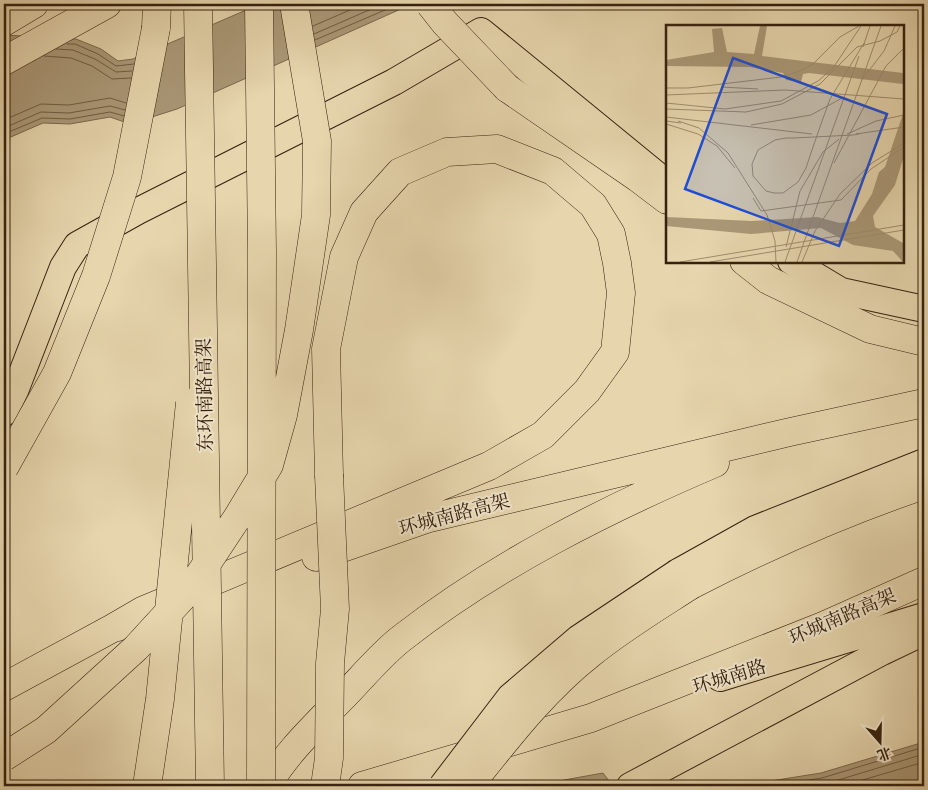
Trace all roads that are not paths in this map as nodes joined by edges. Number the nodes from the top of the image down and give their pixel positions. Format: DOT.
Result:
graph roads {
  1 [pos="34,4"];
  2 [pos="157,4"];
  3 [pos="198,4"];
  4 [pos="259,4"];
  5 [pos="294,4"];
  6 [pos="430,4"];
  7 [pos="105,5"];
  8 [pos="4,22"];
  9 [pos="4,61"];
  10 [pos="666,181"];
  11 [pos="666,199"];
  12 [pos="745,262"];
  13 [pos="793,262"];
  14 [pos="203,282"];
  15 [pos="924,309"];
  16 [pos="924,342"];
  17 [pos="924,403"];
  18 [pos="4,413"];
  19 [pos="790,432"];
  20 [pos="924,462"];
  21 [pos="4,468"];
  22 [pos="924,485"];
  23 [pos="684,578"];
  24 [pos="924,581"];
  25 [pos="924,616"];
  26 [pos="111,630"];
  27 [pos="924,632"];
  28 [pos="4,688"];
  29 [pos="590,718"];
  30 [pos="4,757"];
  31 [pos="631,785"];
  32 [pos="147,786"];
  33 [pos="210,786"];
  34 [pos="261,786"];
  35 [pos="268,786"];
  36 [pos="325,786"];
  37 [pos="362,786"];
  38 [pos="442,786"];
  39 [pos="469,786"];
  1 -- 8 [label="highway"];
  2 -- 21 [label="highway, bridge"];
  3 -- 14 [label="highway, 东环南路高架, bridge"];
  4 -- 34 [label="highway, bridge"];
  5 -- 30 [label="highway, bridge"];
  6 -- 11 [label="highway, bridge"];
  7 -- 9 [label="highway"];
  10 -- 18 [label="main road"];
  12 -- 16 [label="highway"];
  13 -- 15 [label="main road"];
  14 -- 32 [label="highway, bridge"];
  14 -- 33 [label="highway, 东环南路高架, bridge"];
  17 -- 19 [label="highway, 环城南路高架"];
  19 -- 26 [label="highway, 环城南路高架"];
  19 -- 35 [label="highway"];
  20 -- 23 [label="main road"];
  22 -- 23 [label="highway"];
  23 -- 38 [label="main road, bridge"];
  23 -- 39 [label="highway, bridge"];
  24 -- 29 [label="highway, 环城南路高架"];
  25 -- 29 [label="main road, 环城南路"];
  26 -- 28 [label="highway, 环城南路高架"];
  26 -- 36 [label="highway, bridge"];
  27 -- 31 [label="main road"];
  29 -- 37 [label="highway, 环城南路高架"];
}
